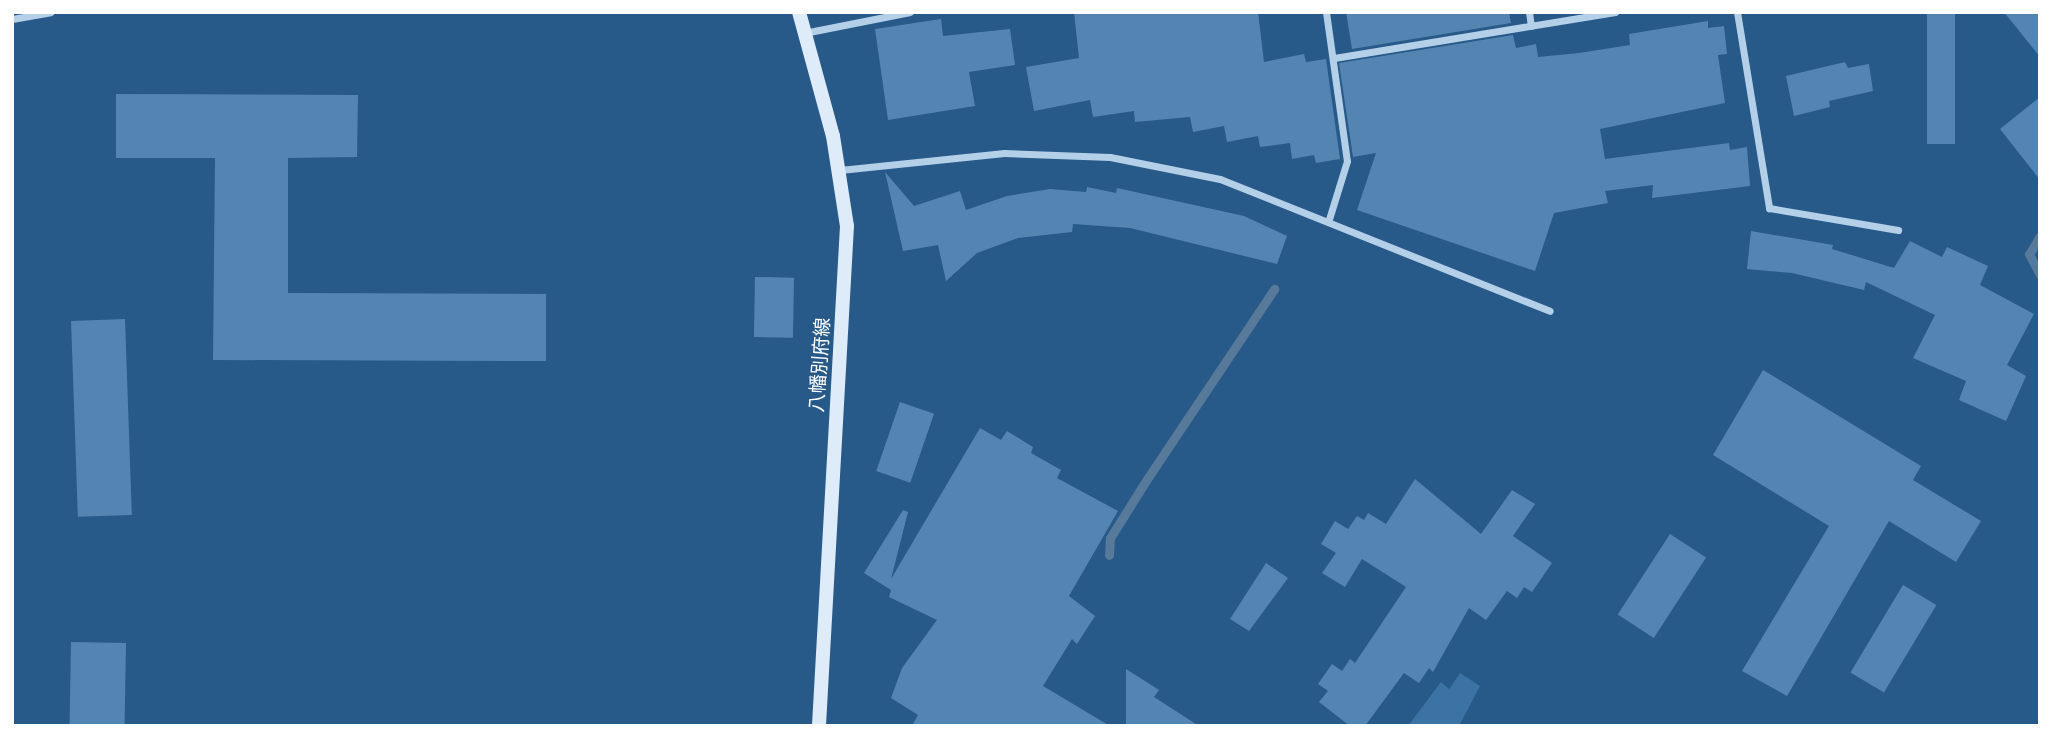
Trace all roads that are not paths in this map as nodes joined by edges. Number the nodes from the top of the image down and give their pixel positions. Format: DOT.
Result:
graph roads {
  1 [pos="50,12"];
  2 [pos="799,12"];
  3 [pos="910,12"];
  4 [pos="1326,12"];
  5 [pos="1529,12"];
  6 [pos="1615,12"];
  7 [pos="1737,12"];
  8 [pos="12,19"];
  9 [pos="1531,26"];
  10 [pos="804,33"];
  11 [pos="1334,58"];
  12 [pos="840,170"];
  13 [pos="1329,219"];
  14 [pos="1898,230"];
  15 [pos="1550,311"];
  16 [pos="819,726"];
  1 -- 8 [label="street"];
  2 -- 10 [label="main road, 八幡別府線"];
  3 -- 10 [label="street"];
  4 -- 11 [label="street"];
  5 -- 9 [label="street"];
  6 -- 9 [label="street"];
  7 -- 14 [label="street"];
  9 -- 11 [label="street"];
  10 -- 12 [label="main road, 八幡別府線"];
  11 -- 13 [label="street"];
  12 -- 13 [label="street"];
  12 -- 16 [label="main road, 八幡別府線"];
  13 -- 15 [label="street"];
}
